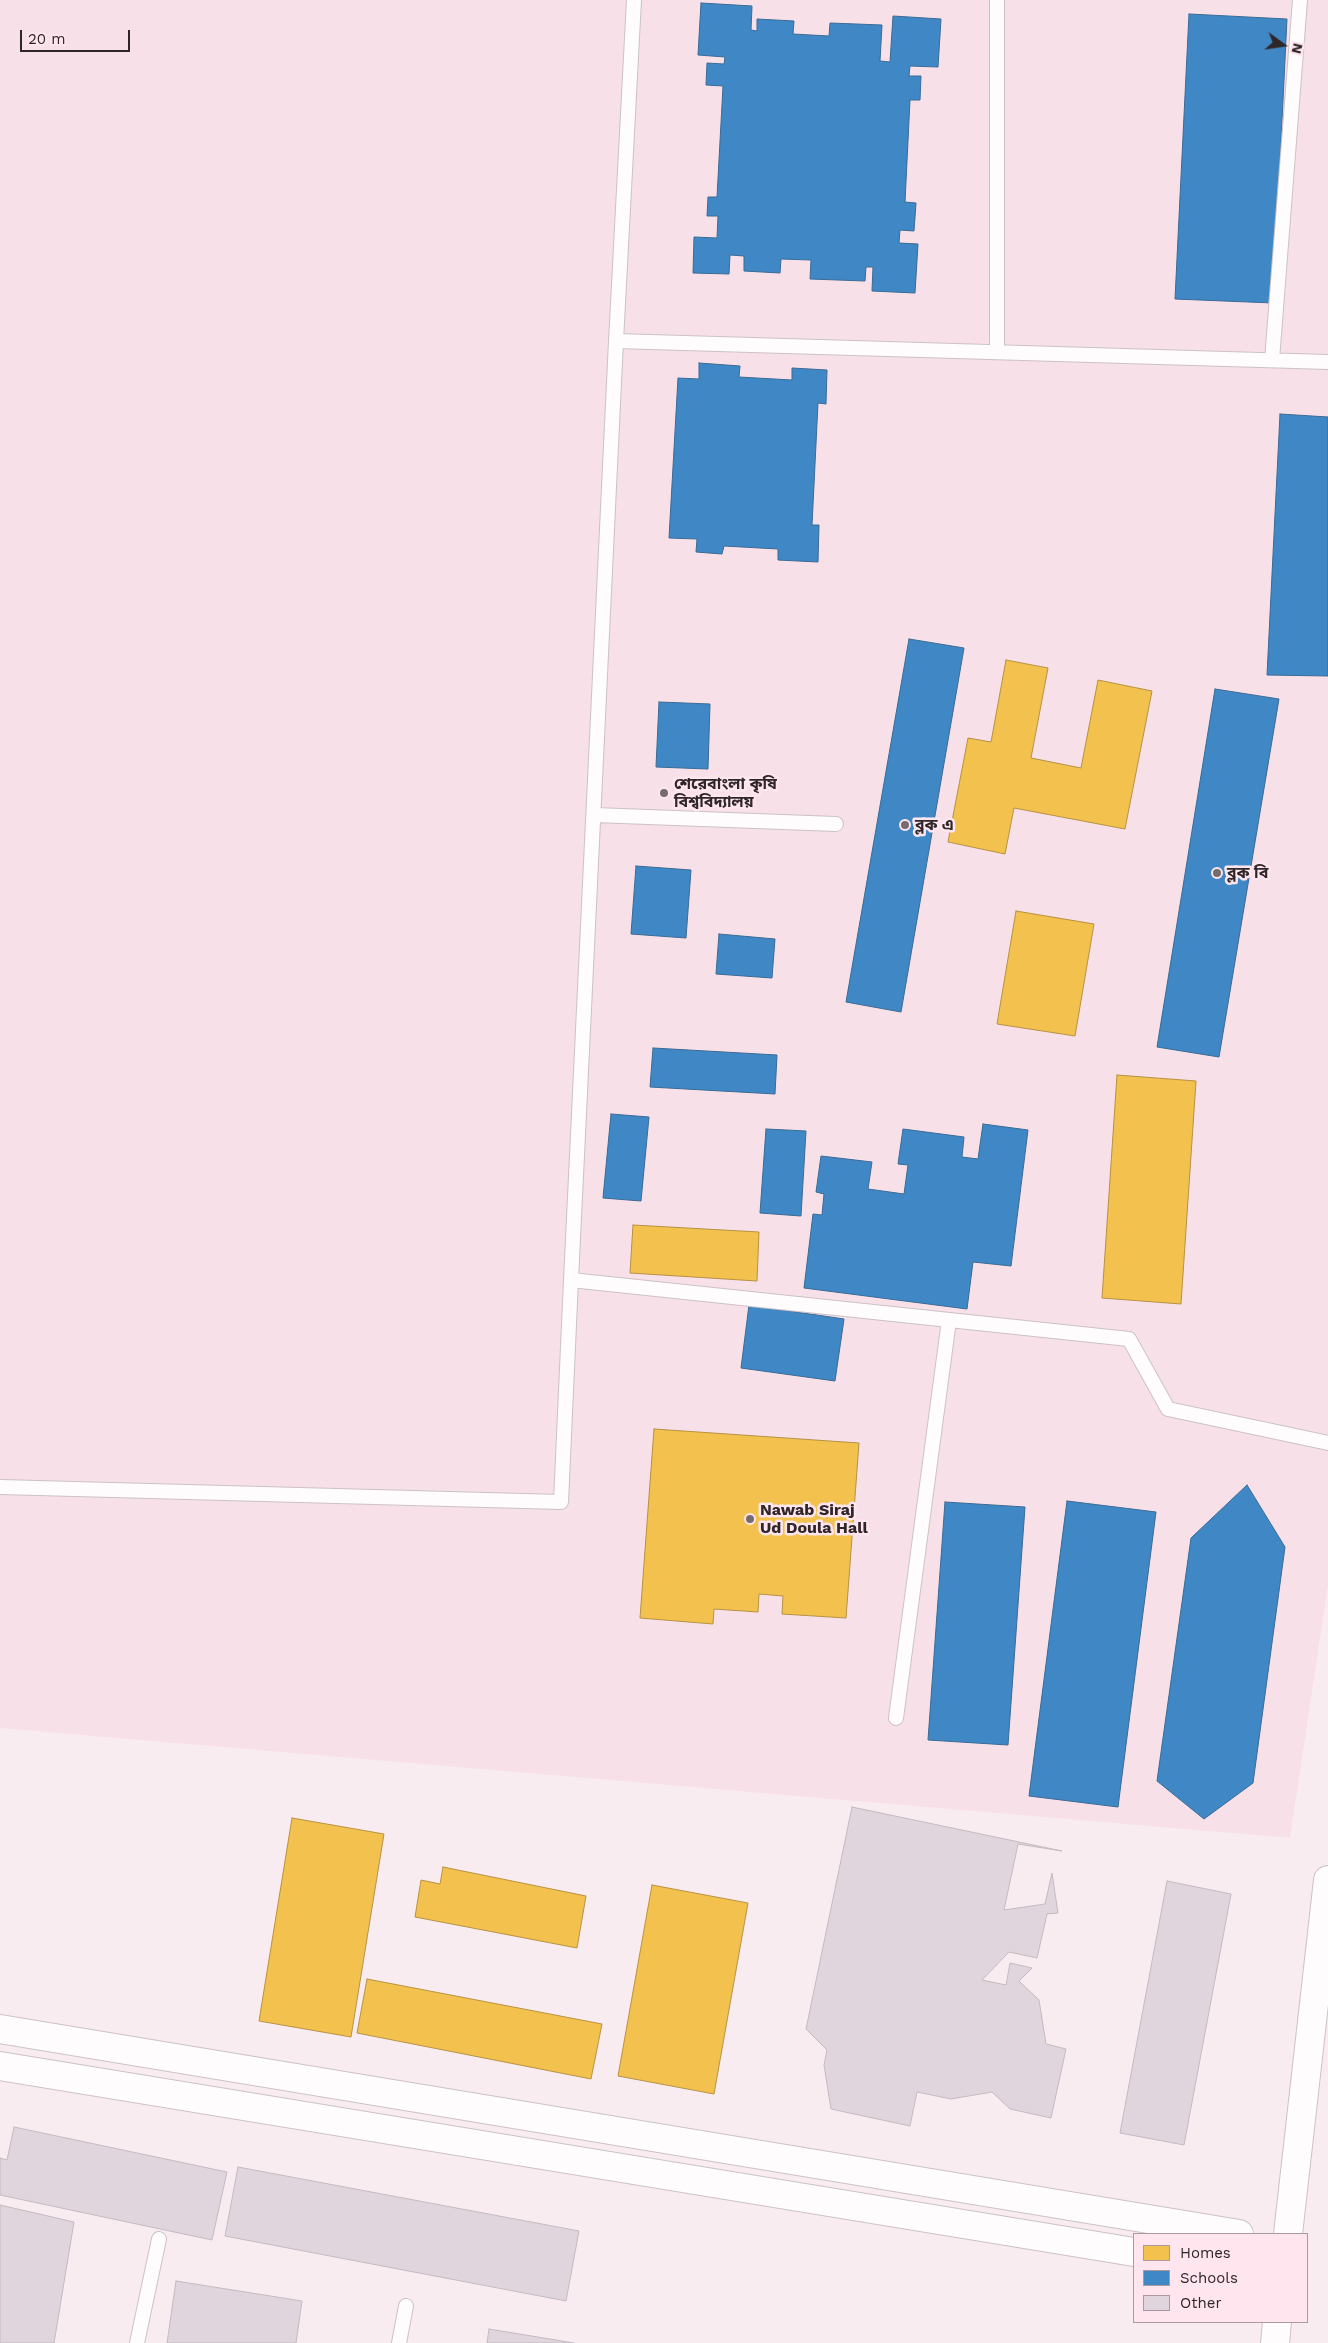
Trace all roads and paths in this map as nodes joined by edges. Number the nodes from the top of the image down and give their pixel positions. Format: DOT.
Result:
graph roads {
  1 [pos="634,0"];
  2 [pos="997,0"];
  3 [pos="1300,0"];
  4 [pos="616,342"];
  5 [pos="997,351"];
  6 [pos="1272,360"];
  7 [pos="1328,362"];
  8 [pos="594,815"];
  9 [pos="836,824"];
  10 [pos="571,1280"];
  11 [pos="949,1320"];
  12 [pos="1328,1443"];
  13 [pos="0,1487"];
  14 [pos="896,1718"];
  15 [pos="1328,1880"];
  16 [pos="0,2029"];
  17 [pos="0,2066"];
  18 [pos="1233,2233"];
  19 [pos="1288,2233"];
  20 [pos="159,2239"];
  21 [pos="1133,2252"];
  22 [pos="406,2306"];
  23 [pos="1277,2323"];
  24 [pos="137,2343"];
  25 [pos="399,2343"];
  26 [pos="1275,2343"];
  1 -- 4 [label="lane"];
  2 -- 5 [label="lane"];
  3 -- 6 [label="lane"];
  4 -- 5 [label="lane"];
  4 -- 8 [label="lane"];
  5 -- 6 [label="lane"];
  6 -- 7 [label="lane"];
  8 -- 9 [label="lane"];
  8 -- 10 [label="lane"];
  10 -- 11 [label="lane"];
  10 -- 13 [label="lane"];
  11 -- 12 [label="lane"];
  11 -- 14 [label="lane"];
  15 -- 19 [label="street"];
  16 -- 18 [label="street"];
  17 -- 21 [label="street"];
  20 -- 24 [label="lane"];
  22 -- 25 [label="lane"];
  23 -- 26 [label="street"];
}
